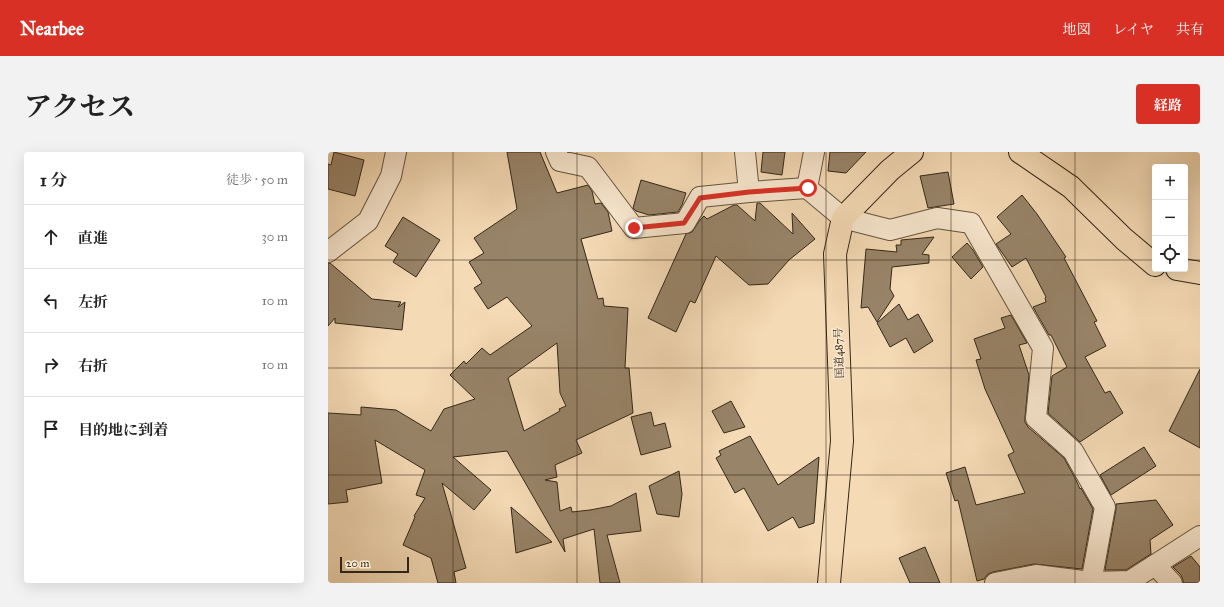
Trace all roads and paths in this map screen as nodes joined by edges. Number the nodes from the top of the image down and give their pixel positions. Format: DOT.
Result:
graph roads {
  1 [pos="396,152"];
  2 [pos="556,152"];
  3 [pos="745,152"];
  4 [pos="814,152"];
  5 [pos="912,152"];
  6 [pos="1020,152"];
  7 [pos="808,188"];
  8 [pos="749,192"];
  9 [pos="843,218"];
  10 [pos="328,252"];
  11 [pos="1152,262"];
  12 [pos="1188,271"];
  13 [pos="1200,273"];
  14 [pos="1200,536"];
  15 [pos="1155,565"];
  16 [pos="829,583"];
  17 [pos="995,583"];
  18 [pos="1091,583"];
  19 [pos="1172,583"];
  1 -- 10 [label="street"];
  2 -- 8 [label="street"];
  3 -- 8 [label="street"];
  4 -- 7 [label="street"];
  5 -- 9 [label="highway"];
  6 -- 11 [label="highway"];
  7 -- 8 [label="street"];
  7 -- 9 [label="street"];
  9 -- 16 [label="highway, 国道487号"];
  9 -- 18 [label="street"];
  12 -- 13 [label="highway"];
  14 -- 15 [label="street"];
  15 -- 18 [label="street"];
  15 -- 19 [label="street"];
  17 -- 18 [label="street"];
}
